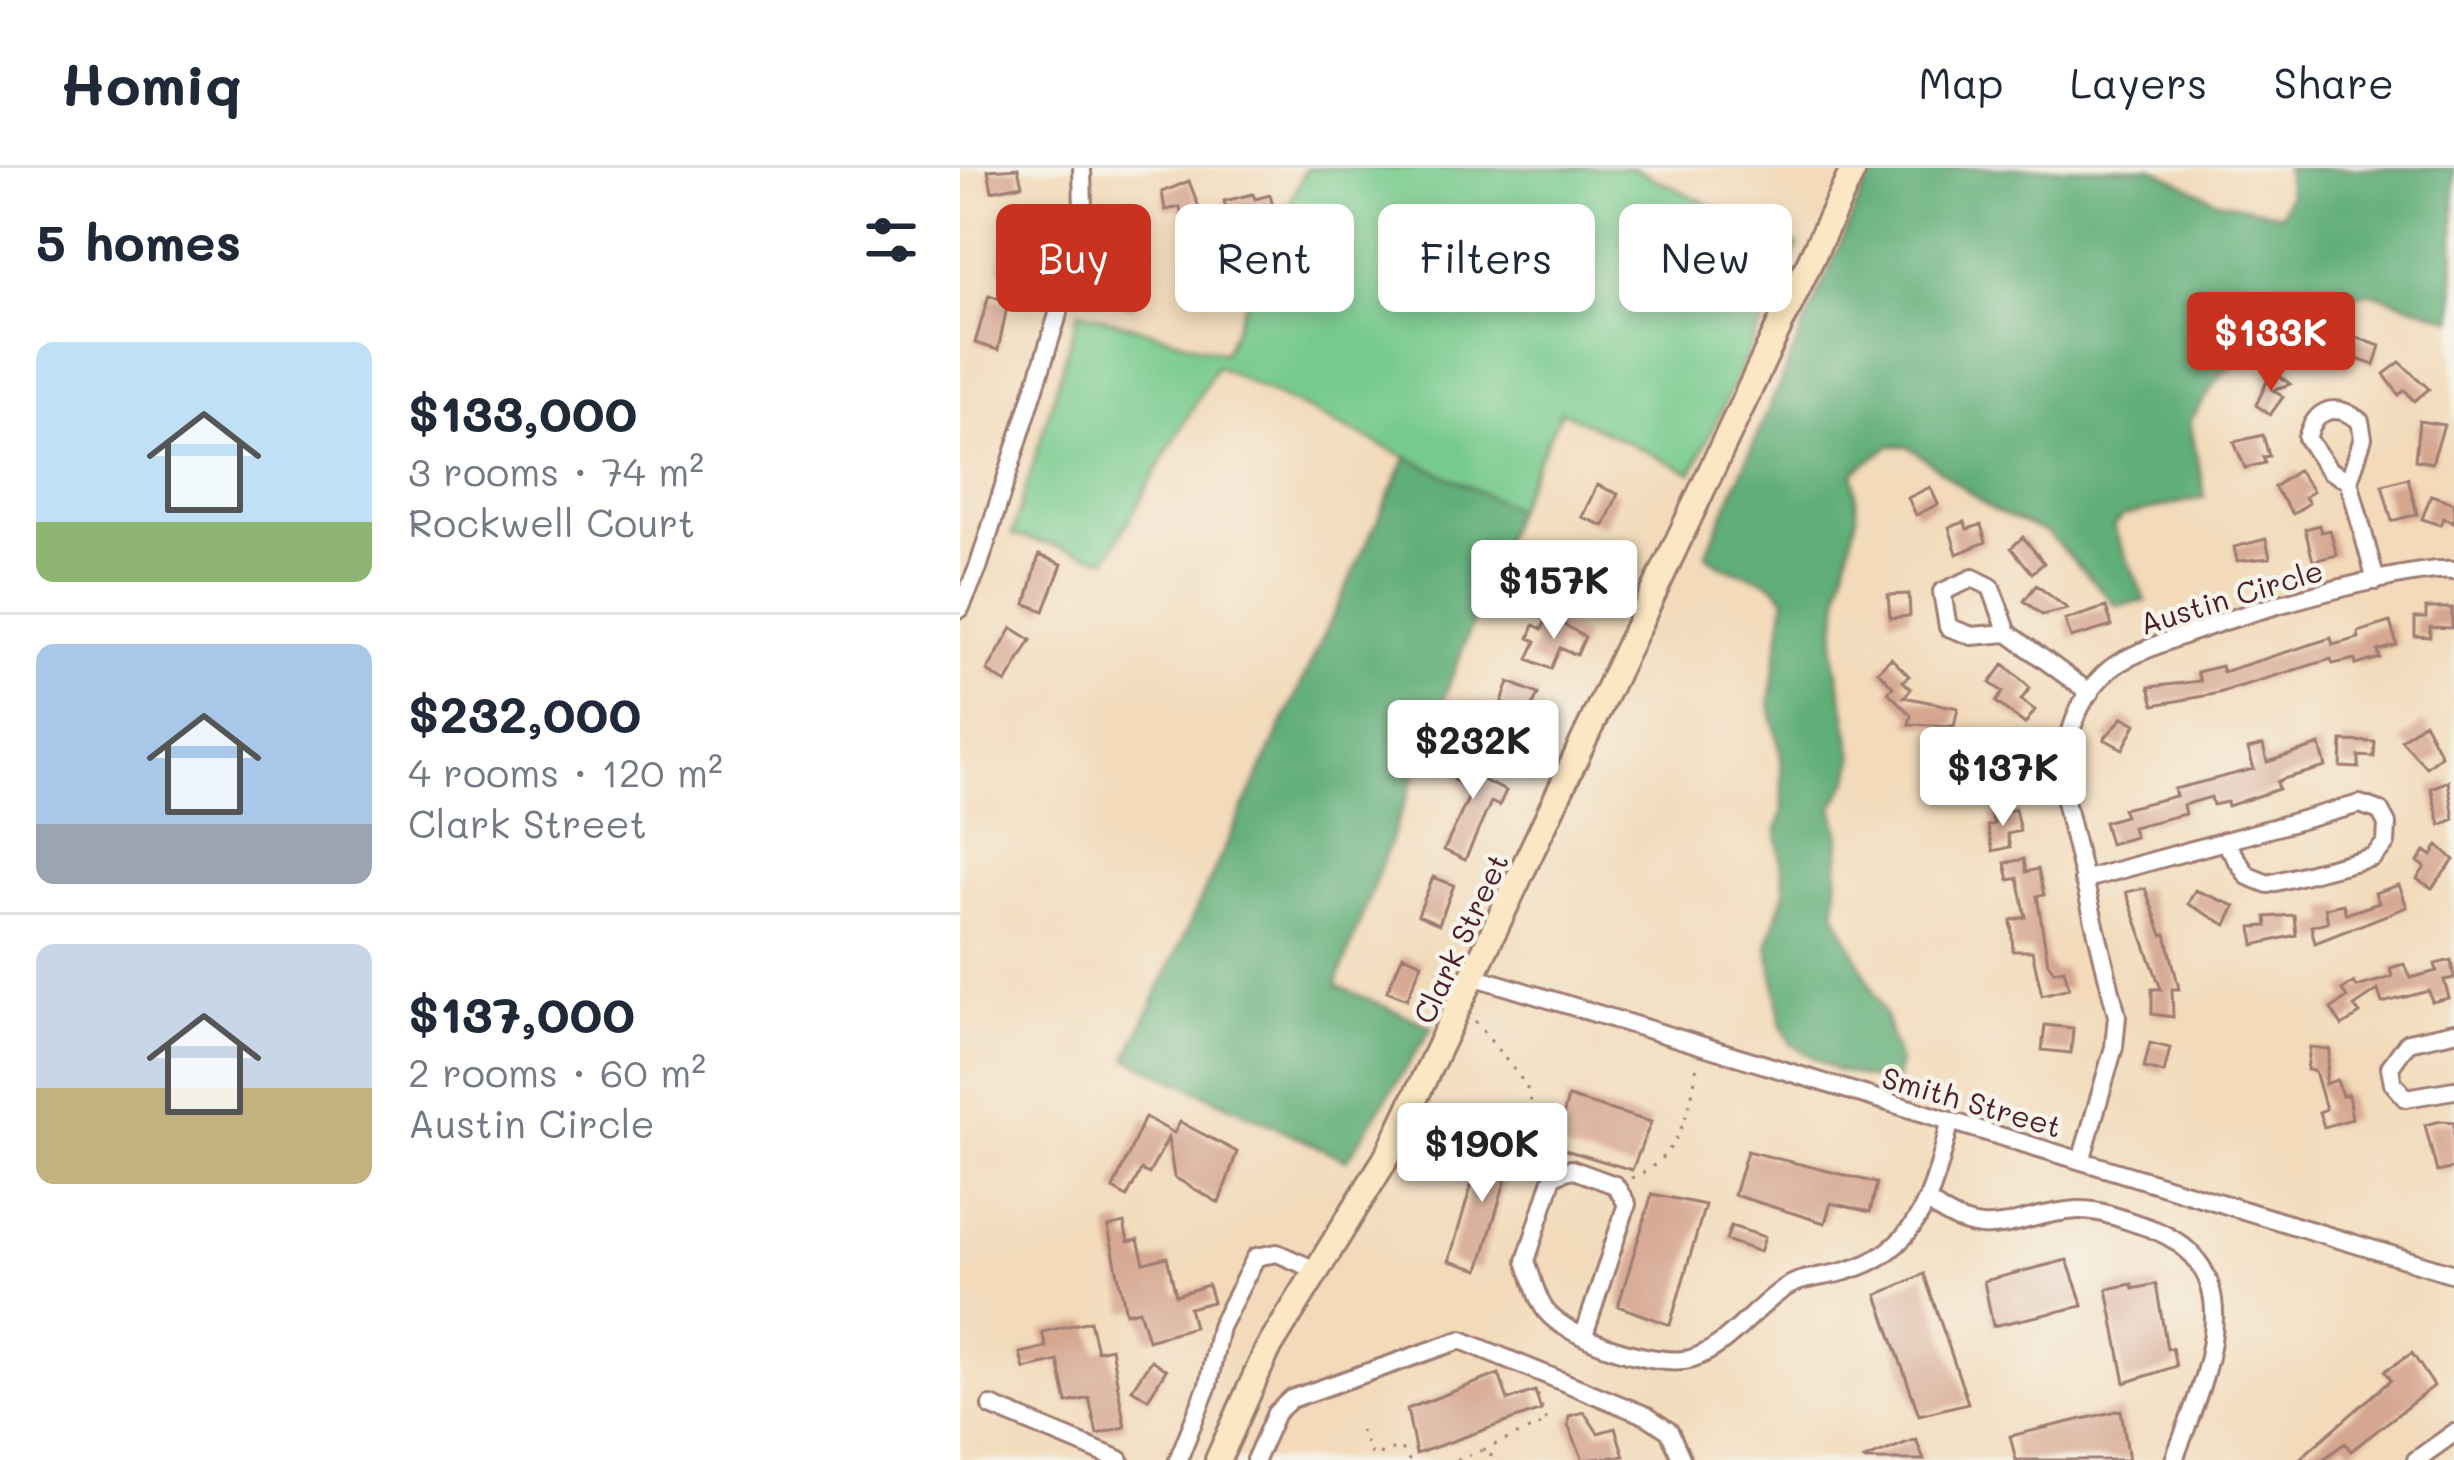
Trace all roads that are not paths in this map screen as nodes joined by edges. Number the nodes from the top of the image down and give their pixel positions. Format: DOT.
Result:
graph roads {
  1 [pos="1082,168"];
  2 [pos="1854,168"];
  3 [pos="2349,481"];
  4 [pos="2454,570"];
  5 [pos="2377,581"];
  6 [pos="960,609"];
  7 [pos="2008,633"];
  8 [pos="2090,693"];
  9 [pos="2224,841"];
  10 [pos="2084,880"];
  11 [pos="1476,977"];
  12 [pos="2454,1031"];
  13 [pos="2454,1090"];
  14 [pos="1950,1124"];
  15 [pos="2080,1161"];
  16 [pos="1930,1203"];
  17 [pos="1318,1271"];
  18 [pos="2454,1274"];
  19 [pos="1583,1334"];
  20 [pos="991,1406"];
  21 [pos="2454,1433"];
  22 [pos="1120,1460"];
  23 [pos="1178,1460"];
  24 [pos="1218,1460"];
  25 [pos="1255,1460"];
  26 [pos="1682,1460"];
  27 [pos="2174,1460"];
  28 [pos="2416,1460"];
  1 -- 6 [label="street"];
  2 -- 11 [label="main road, Clark Street"];
  3 -- 5 [label="street"];
  4 -- 5 [label="street, Austin Circle"];
  5 -- 8 [label="street, Austin Circle"];
  7 -- 8 [label="street"];
  8 -- 10 [label="street, Austin Circle"];
  9 -- 9 [label="street"];
  9 -- 10 [label="street"];
  10 -- 15 [label="street, Austin Circle"];
  11 -- 14 [label="street, Smith Street"];
  11 -- 17 [label="main road, Clark Street"];
  12 -- 13 [label="street"];
  14 -- 15 [label="street, Smith Street"];
  14 -- 16 [label="street"];
  15 -- 18 [label="street, Smith Street"];
  16 -- 19 [label="street"];
  16 -- 27 [label="street"];
  17 -- 23 [label="street"];
  17 -- 24 [label="main road, Clark Street"];
  19 -- 19 [label="street"];
  20 -- 22 [label="street"];
  21 -- 28 [label="street"];
  25 -- 26 [label="street"];
}
